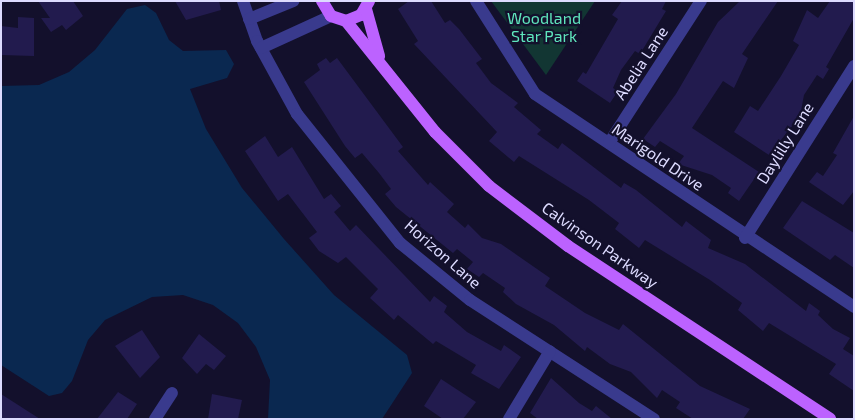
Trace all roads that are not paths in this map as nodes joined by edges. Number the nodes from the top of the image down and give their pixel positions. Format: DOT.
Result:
graph roads {
  1 [pos="243,1"];
  2 [pos="293,1"];
  3 [pos="322,1"];
  4 [pos="476,1"];
  5 [pos="701,1"];
  6 [pos="367,5"];
  7 [pos="331,16"];
  8 [pos="249,19"];
  9 [pos="346,21"];
  10 [pos="261,48"];
  11 [pos="382,63"];
  12 [pos="854,66"];
  13 [pos="609,143"];
  14 [pos="746,238"];
  15 [pos="854,307"];
  16 [pos="550,351"];
  17 [pos="172,393"];
  18 [pos="155,419"];
  19 [pos="509,419"];
  20 [pos="654,419"];
  21 [pos="830,419"];
  1 -- 8 [label="street, Horizon Lane"];
  2 -- 8 [label="street"];
  3 -- 7 [label="main road"];
  4 -- 13 [label="street, Marigold Drive"];
  5 -- 13 [label="street, Abelia Lane"];
  6 -- 9 [label="main road"];
  6 -- 11 [label="main road, Calvinson Parkway"];
  7 -- 9 [label="main road"];
  7 -- 10 [label="street"];
  8 -- 10 [label="street, Horizon Lane"];
  9 -- 11 [label="main road, Calvinson Parkway"];
  10 -- 16 [label="street, Horizon Lane"];
  11 -- 21 [label="main road, Calvinson Parkway"];
  12 -- 14 [label="street, Daylilly Lane"];
  13 -- 14 [label="street, Marigold Drive"];
  14 -- 15 [label="street, Marigold Drive"];
  16 -- 19 [label="street"];
  16 -- 20 [label="street, Horizon Lane"];
  17 -- 18 [label="street"];
}
